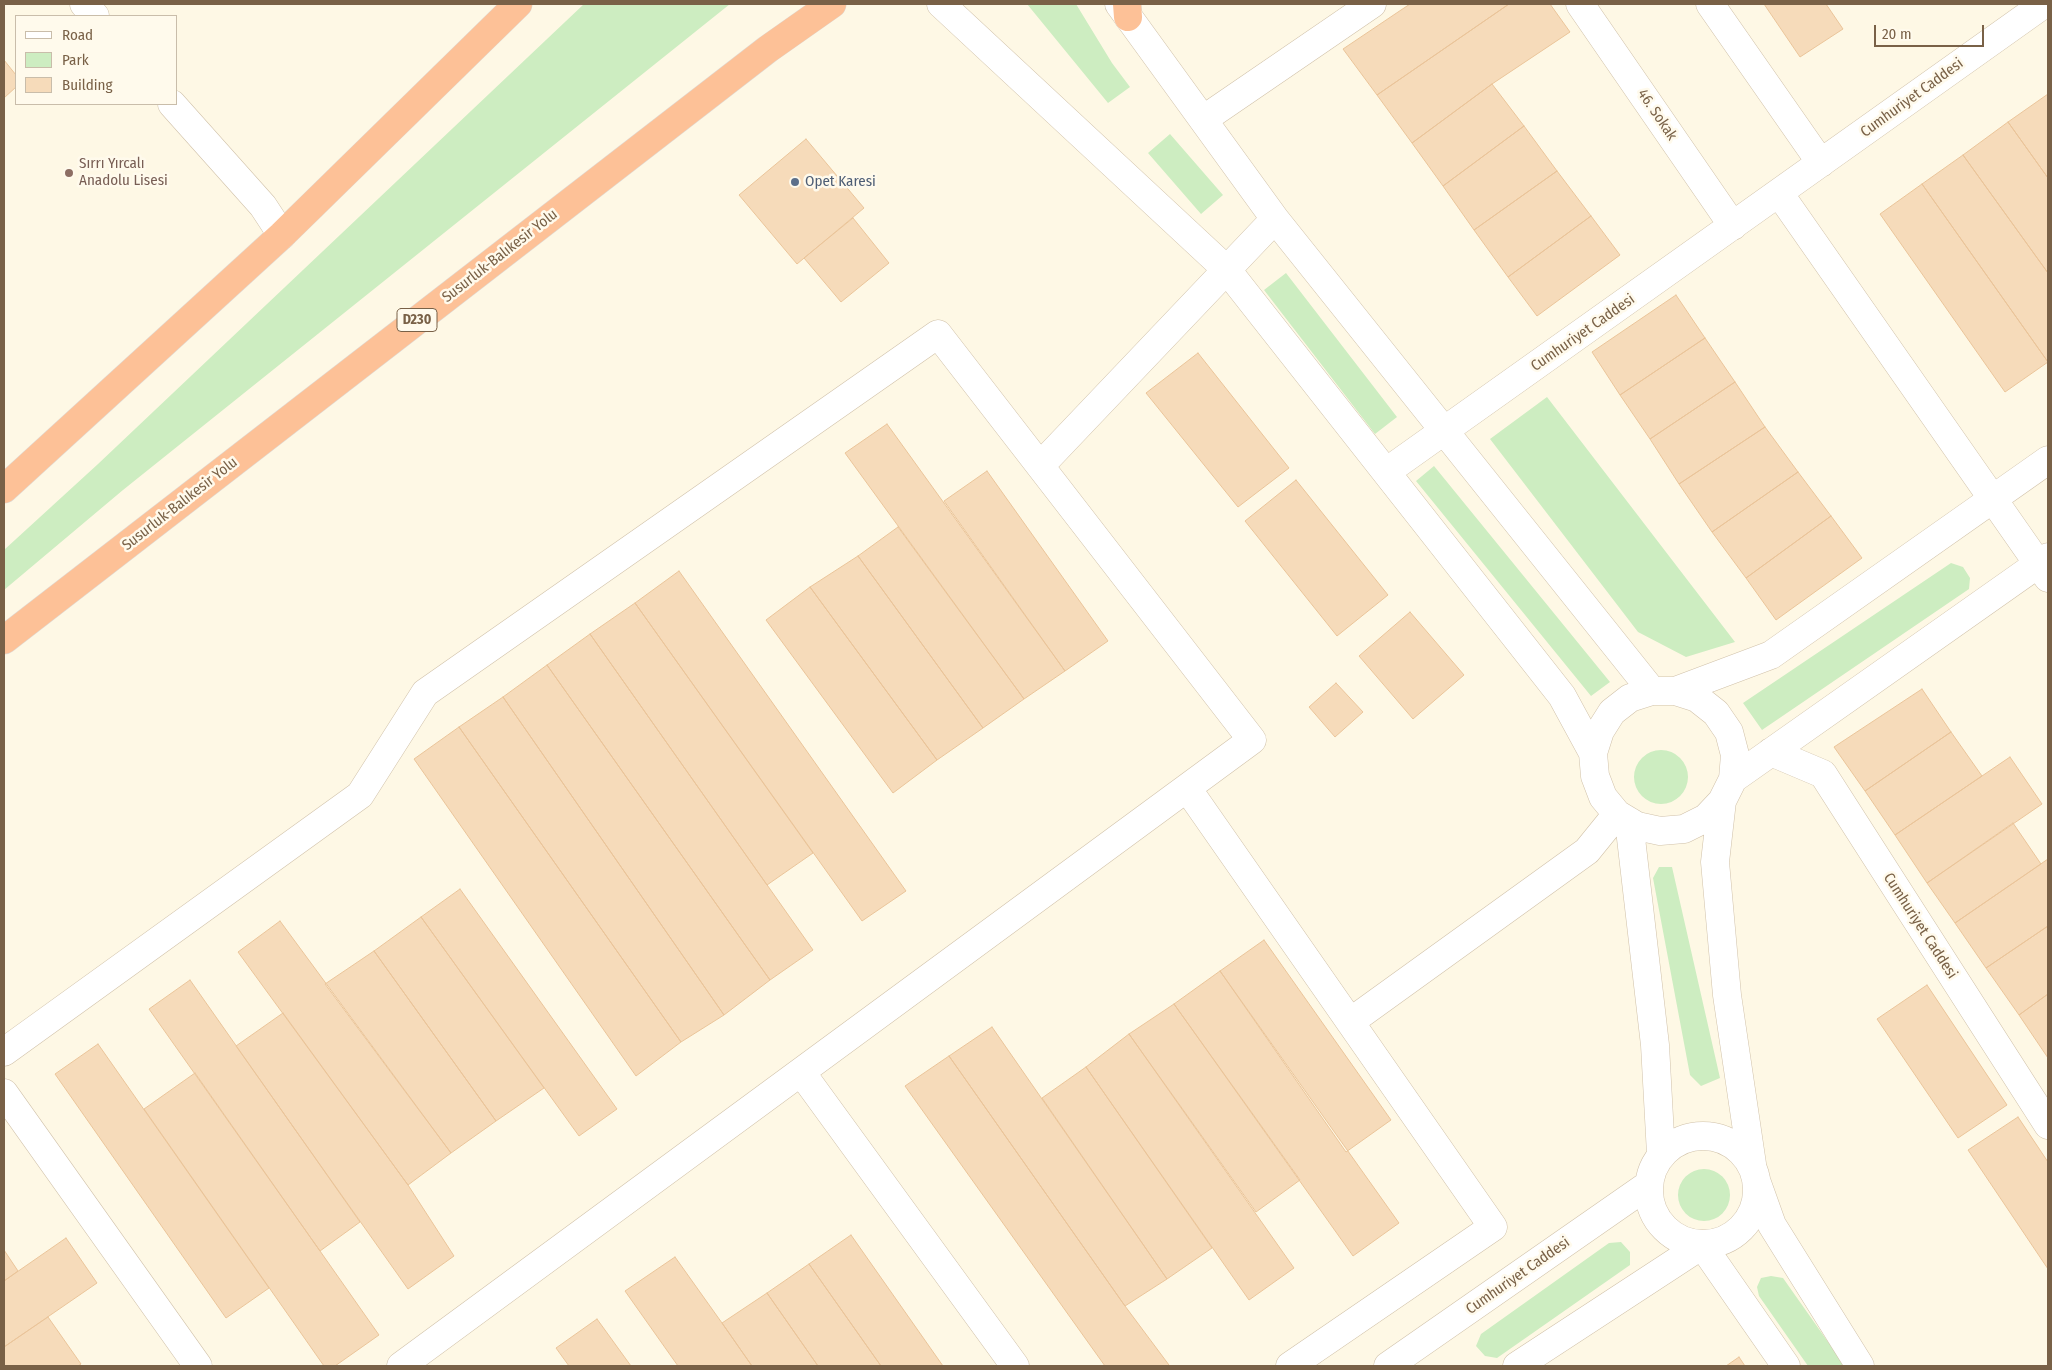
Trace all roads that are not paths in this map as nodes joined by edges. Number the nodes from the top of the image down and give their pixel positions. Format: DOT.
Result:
graph roads {
  1 [pos="84,4"];
  2 [pos="518,4"];
  3 [pos="832,4"];
  4 [pos="941,4"];
  5 [pos="1372,4"];
  6 [pos="1580,4"];
  7 [pos="1710,4"];
  8 [pos="2044,4"];
  9 [pos="1125,8"];
  10 [pos="94,15"];
  11 [pos="173,105"];
  12 [pos="1204,119"];
  13 [pos="1821,163"];
  14 [pos="1779,193"];
  15 [pos="1276,219"];
  16 [pos="1733,226"];
  17 [pos="282,235"];
  18 [pos="1227,270"];
  19 [pos="1444,432"];
  20 [pos="2048,460"];
  21 [pos="1040,466"];
  22 [pos="1386,472"];
  23 [pos="4,489"];
  24 [pos="1993,499"];
  25 [pos="2045,566"];
  26 [pos="4,640"];
  27 [pos="1663,691"];
  28 [pos="1770,752"];
  29 [pos="1593,753"];
  30 [pos="1187,788"];
  31 [pos="1728,790"];
  32 [pos="1623,818"];
  33 [pos="1350,1022"];
  34 [pos="4,1052"];
  35 [pos="801,1072"];
  36 [pos="4,1093"];
  37 [pos="2048,1125"];
  38 [pos="1661,1154"];
  39 [pos="1754,1174"];
  40 [pos="1648,1185"];
  41 [pos="1702,1245"];
  42 [pos="198,1366"];
  43 [pos="401,1366"];
  44 [pos="1015,1366"];
  45 [pos="1290,1366"];
  46 [pos="1388,1366"];
  47 [pos="1517,1366"];
  48 [pos="1786,1366"];
  49 [pos="1860,1366"];
  1 -- 10 [label="street"];
  2 -- 17 [label="highway"];
  3 -- 26 [label="highway, Susurluk-Balıkesir Yolu / D230"];
  4 -- 18 [label="street"];
  5 -- 12 [label="street"];
  6 -- 16 [label="street, 46. Sokak"];
  7 -- 13 [label="street"];
  8 -- 13 [label="street, Cumhuriyet Caddesi"];
  9 -- 12 [label="street"];
  11 -- 17 [label="street"];
  12 -- 15 [label="street"];
  13 -- 14 [label="street, Cumhuriyet Caddesi"];
  14 -- 16 [label="street, Cumhuriyet Caddesi"];
  14 -- 24 [label="street"];
  15 -- 18 [label="street"];
  15 -- 19 [label="street"];
  16 -- 19 [label="street, Cumhuriyet Caddesi"];
  17 -- 23 [label="highway"];
  18 -- 21 [label="street"];
  18 -- 22 [label="street"];
  19 -- 22 [label="street, Cumhuriyet Caddesi"];
  19 -- 27 [label="street"];
  20 -- 24 [label="street"];
  21 -- 30 [label="street"];
  21 -- 34 [label="street"];
  22 -- 29 [label="street"];
  24 -- 25 [label="street"];
  24 -- 27 [label="street"];
  25 -- 28 [label="street"];
  27 -- 29 [label="street"];
  27 -- 31 [label="street"];
  28 -- 31 [label="street"];
  28 -- 37 [label="street, Cumhuriyet Caddesi"];
  29 -- 32 [label="street"];
  30 -- 33 [label="street"];
  30 -- 35 [label="street"];
  31 -- 32 [label="street"];
  31 -- 39 [label="street"];
  32 -- 33 [label="street"];
  32 -- 38 [label="street"];
  33 -- 45 [label="street"];
  35 -- 43 [label="street"];
  35 -- 44 [label="street"];
  36 -- 42 [label="street"];
  38 -- 39 [label="street"];
  38 -- 40 [label="street"];
  39 -- 41 [label="street"];
  39 -- 49 [label="street"];
  40 -- 41 [label="street"];
  40 -- 46 [label="street, Cumhuriyet Caddesi"];
  41 -- 47 [label="street"];
  41 -- 48 [label="street"];
}
